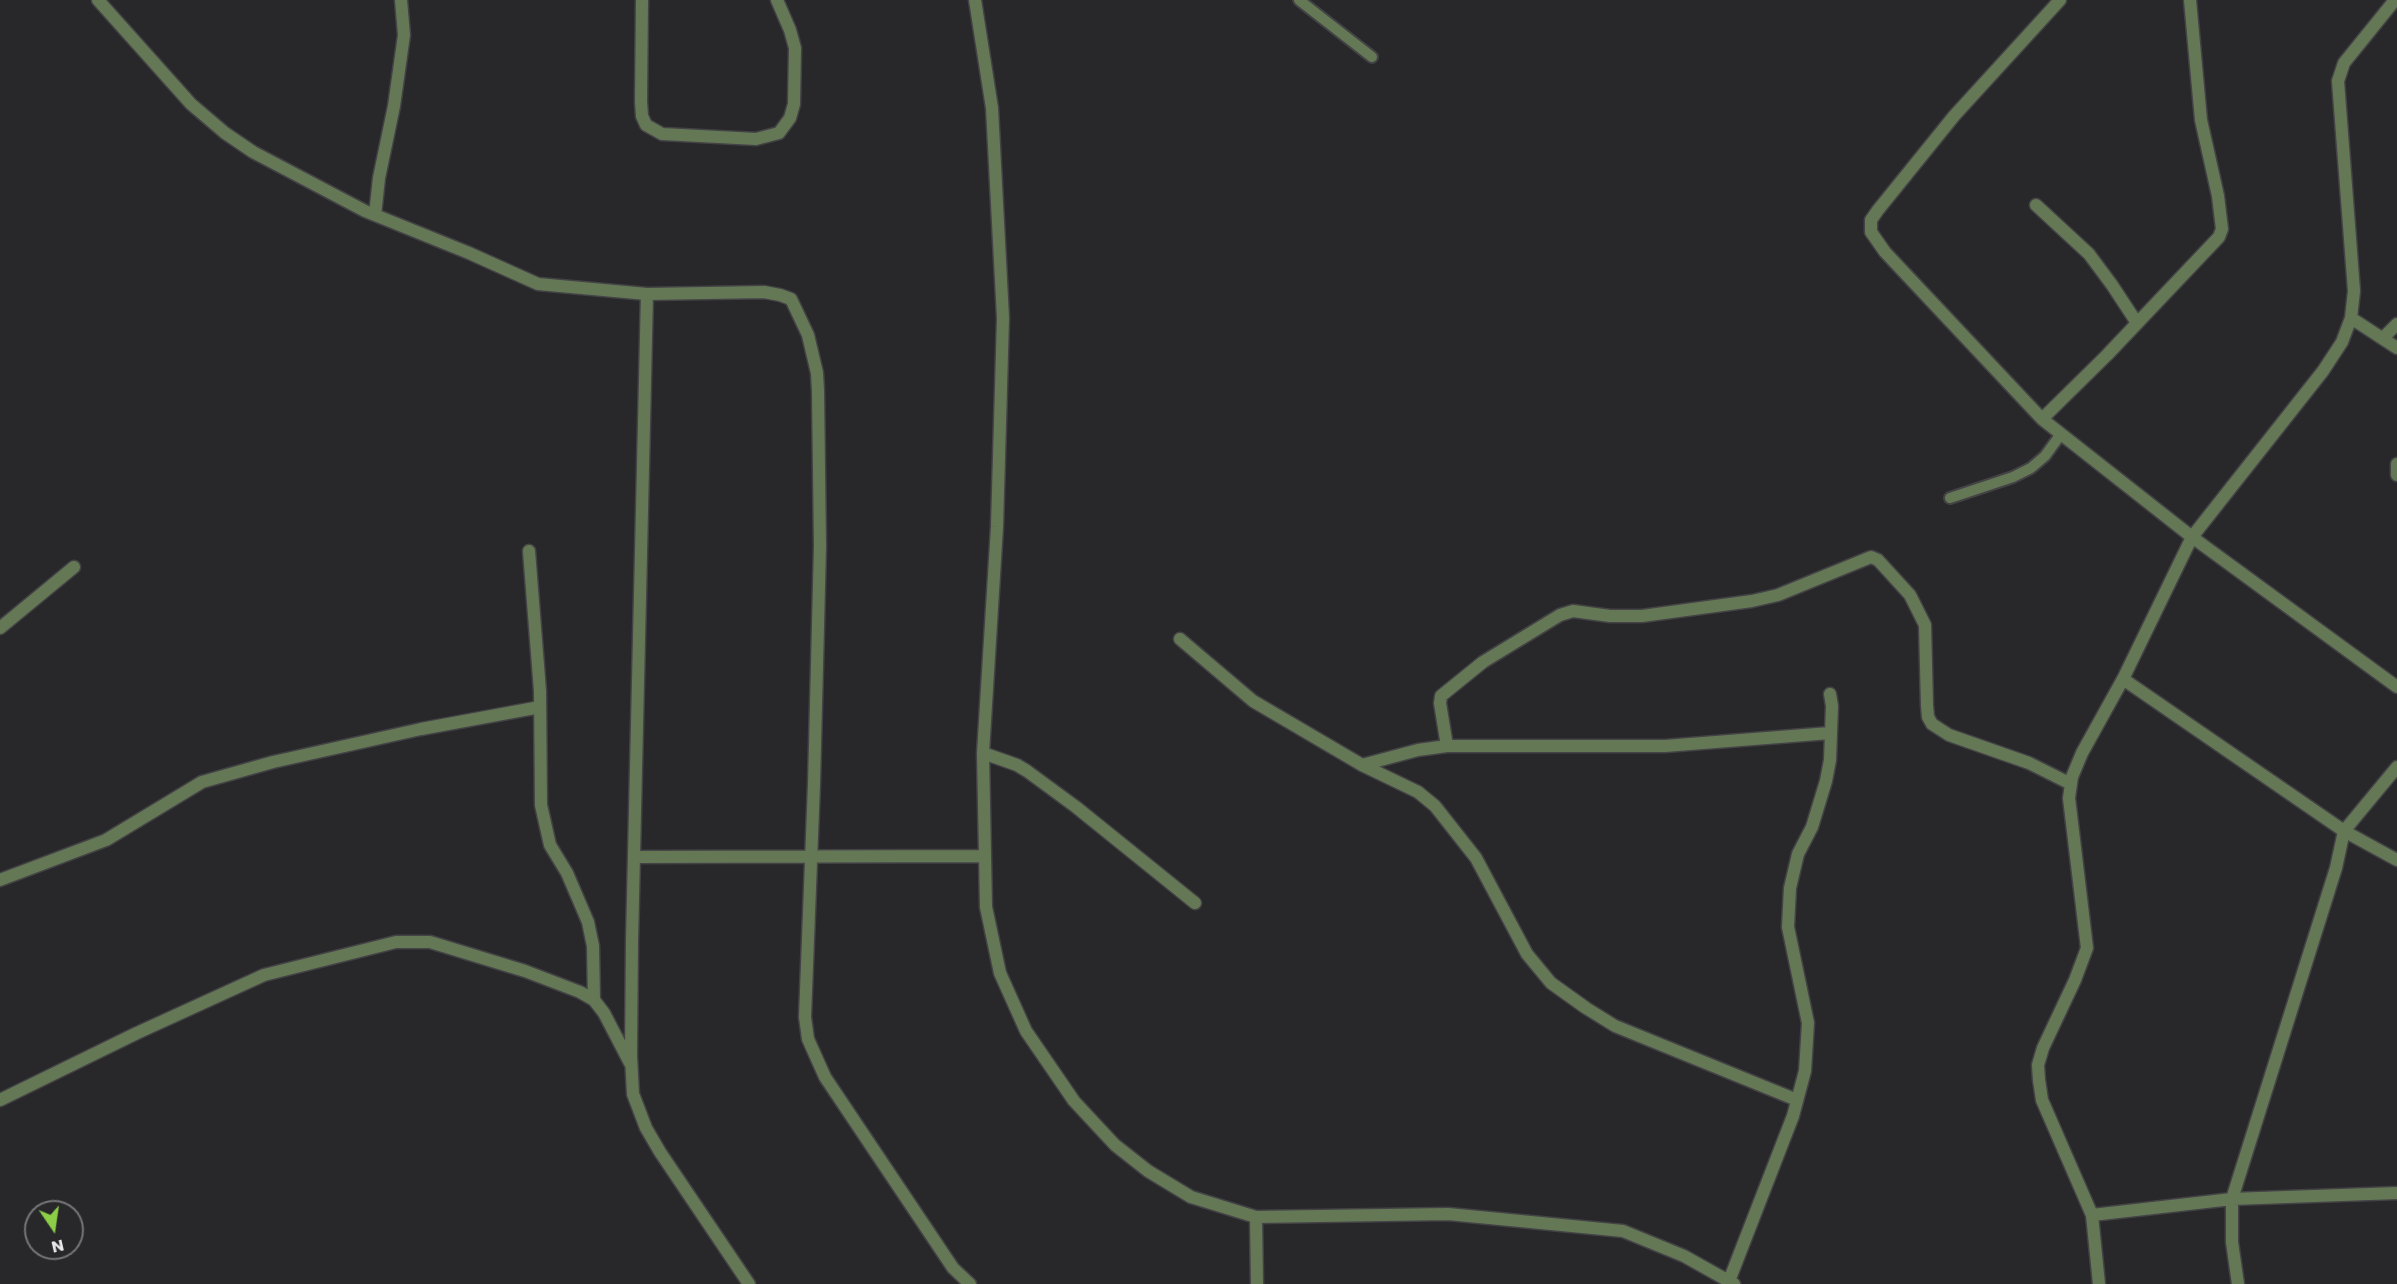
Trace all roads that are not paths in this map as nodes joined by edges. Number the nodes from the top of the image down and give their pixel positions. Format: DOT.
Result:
graph roads {
  1 [pos="98,0"];
  2 [pos="402,0"];
  3 [pos="642,0"];
  4 [pos="777,0"];
  5 [pos="975,0"];
  6 [pos="1299,0"];
  7 [pos="2060,0"];
  8 [pos="2190,0"];
  9 [pos="2395,0"];
  10 [pos="1372,57"];
  11 [pos="2036,205"];
  12 [pos="375,215"];
  13 [pos="647,294"];
  14 [pos="2351,318"];
  15 [pos="2136,323"];
  16 [pos="2397,324"];
  17 [pos="2383,338"];
  18 [pos="2397,348"];
  19 [pos="2042,419"];
  20 [pos="2061,434"];
  21 [pos="2397,464"];
  22 [pos="2397,475"];
  23 [pos="1950,498"];
  24 [pos="2192,537"];
  25 [pos="529,551"];
  26 [pos="74,567"];
  27 [pos="0,628"];
  28 [pos="1180,639"];
  29 [pos="2123,680"];
  30 [pos="2397,687"];
  31 [pos="1830,694"];
  32 [pos="540,707"];
  33 [pos="1830,733"];
  34 [pos="1447,746"];
  35 [pos="983,753"];
  36 [pos="1362,765"];
  37 [pos="2397,767"];
  38 [pos="2071,784"];
  39 [pos="2344,831"];
  40 [pos="985,856"];
  41 [pos="635,857"];
  42 [pos="810,858"];
  43 [pos="2397,860"];
  44 [pos="0,880"];
  45 [pos="1195,903"];
  46 [pos="594,1000"];
  47 [pos="631,1064"];
  48 [pos="0,1100"];
  49 [pos="1797,1100"];
  50 [pos="2397,1193"];
  51 [pos="2232,1199"];
  52 [pos="2092,1215"];
  53 [pos="1256,1217"];
  54 [pos="1731,1282"];
  55 [pos="749,1284"];
  56 [pos="970,1284"];
  57 [pos="1257,1284"];
  58 [pos="2099,1284"];
  59 [pos="2238,1284"];
  1 -- 12 [label="street"];
  2 -- 12 [label="street"];
  3 -- 4 [label="street"];
  5 -- 35 [label="street"];
  6 -- 10 [label="lane"];
  7 -- 19 [label="street"];
  8 -- 15 [label="street"];
  9 -- 14 [label="street"];
  11 -- 15 [label="street"];
  12 -- 13 [label="street"];
  13 -- 41 [label="street"];
  13 -- 42 [label="street"];
  14 -- 17 [label="street"];
  14 -- 24 [label="street"];
  15 -- 19 [label="street"];
  16 -- 17 [label="street"];
  17 -- 18 [label="street"];
  19 -- 20 [label="street"];
  20 -- 23 [label="lane"];
  20 -- 24 [label="street"];
  21 -- 22 [label="street"];
  24 -- 29 [label="street"];
  24 -- 30 [label="street"];
  25 -- 32 [label="street"];
  26 -- 27 [label="street"];
  28 -- 36 [label="street"];
  29 -- 38 [label="street"];
  29 -- 39 [label="street"];
  31 -- 33 [label="street"];
  32 -- 44 [label="street"];
  32 -- 46 [label="street"];
  33 -- 34 [label="street"];
  33 -- 49 [label="street"];
  34 -- 36 [label="street"];
  34 -- 38 [label="street"];
  35 -- 40 [label="street"];
  35 -- 45 [label="street"];
  36 -- 49 [label="street"];
  37 -- 39 [label="street"];
  38 -- 52 [label="street"];
  39 -- 43 [label="street"];
  39 -- 51 [label="street"];
  40 -- 42 [label="street"];
  40 -- 53 [label="street"];
  41 -- 42 [label="street"];
  41 -- 47 [label="street"];
  42 -- 56 [label="street"];
  46 -- 47 [label="street"];
  46 -- 48 [label="street"];
  47 -- 55 [label="street"];
  49 -- 54 [label="street"];
  50 -- 51 [label="street"];
  51 -- 52 [label="street"];
  51 -- 59 [label="street"];
  52 -- 58 [label="street"];
  53 -- 54 [label="street"];
  53 -- 57 [label="street"];
}
